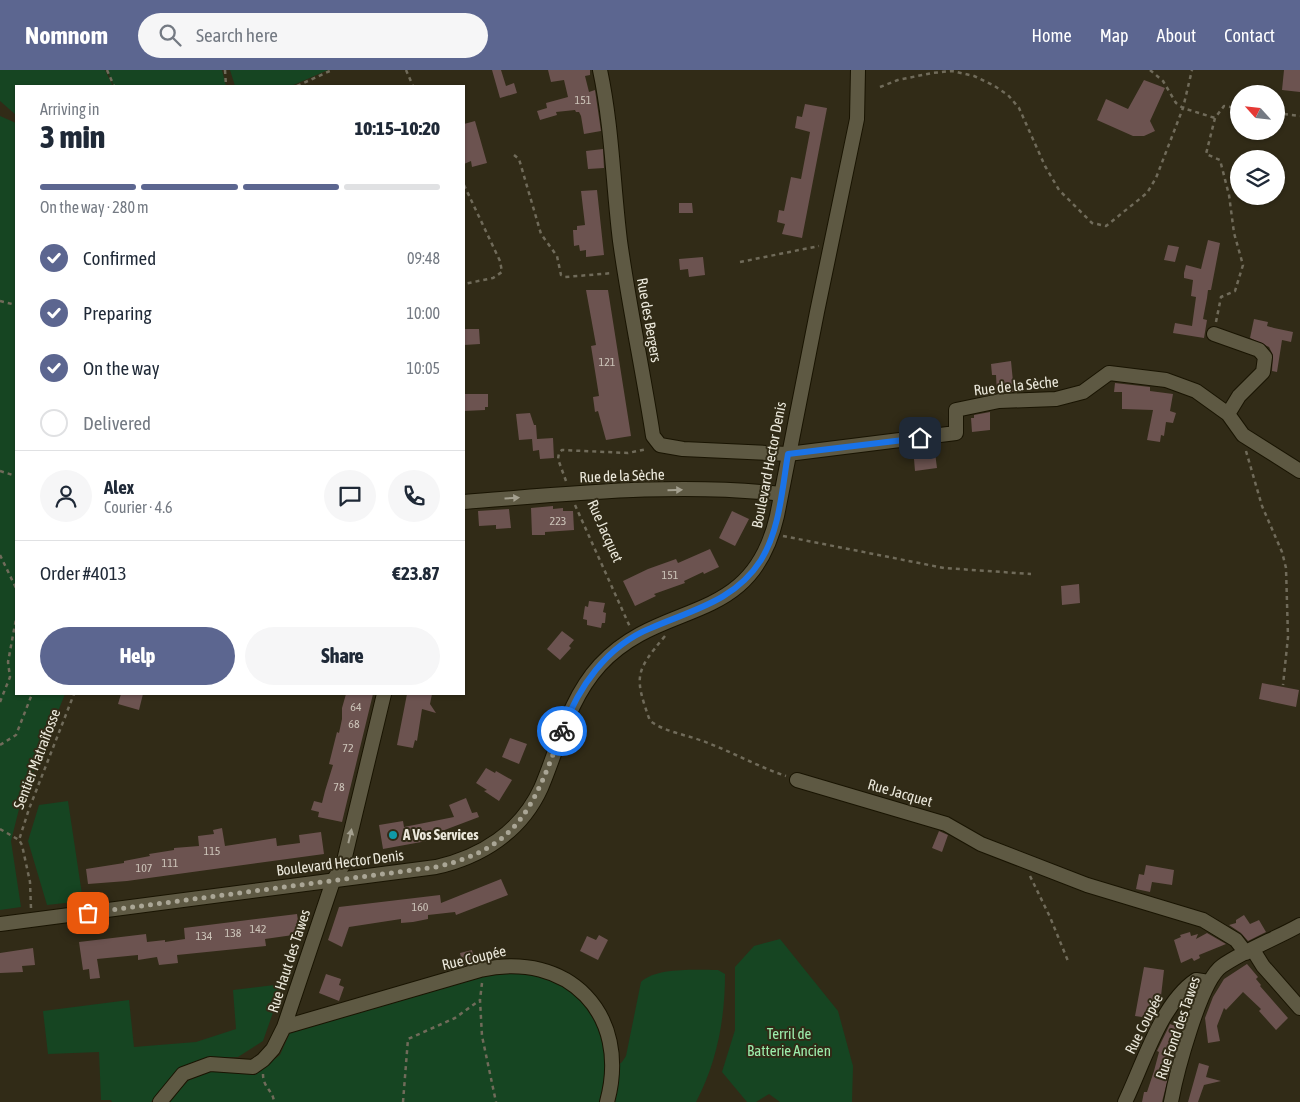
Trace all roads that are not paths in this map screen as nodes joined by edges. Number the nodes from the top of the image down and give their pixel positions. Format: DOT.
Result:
graph roads {
  1 [pos="600,70"];
  2 [pos="858,70"];
  3 [pos="1214,334"];
  4 [pos="1228,414"];
  5 [pos="788,454"];
  6 [pos="1300,471"];
  7 [pos="781,494"];
  8 [pos="465,502"];
  9 [pos="384,695"];
  10 [pos="797,780"];
  11 [pos="333,881"];
  12 [pos="0,924"];
  13 [pos="1300,925"];
  14 [pos="1250,952"];
  15 [pos="1209,982"];
  16 [pos="1300,1008"];
  17 [pos="284,1027"];
  18 [pos="160,1102"];
  19 [pos="607,1102"];
  20 [pos="1125,1102"];
  21 [pos="1171,1102"];
  1 -- 5 [label="street, Rue des Bergers"];
  2 -- 5 [label="street, Boulevard Hector Denis"];
  3 -- 4 [label="street"];
  4 -- 5 [label="street, Rue de la Sèche"];
  4 -- 6 [label="street, Rue de la Sèche"];
  5 -- 7 [label="street, Boulevard Hector Denis"];
  8 -- 7 [label="street, Rue de la Sèche, one-way"];
  7 -- 11 [label="street, Boulevard Hector Denis"];
  11 -- 9 [label="street, Rue Haut des Tawes, one-way"];
  10 -- 14 [label="street, Rue Jacquet"];
  11 -- 12 [label="street, Boulevard Hector Denis"];
  11 -- 17 [label="street, Rue Haut des Tawes"];
  13 -- 14 [label="street, Rue Fond des Tawes"];
  14 -- 15 [label="street, Rue Fond des Tawes"];
  14 -- 16 [label="street, Rue Jacquet"];
  15 -- 20 [label="street, Rue Coupée"];
  15 -- 21 [label="street, Rue Fond des Tawes"];
  17 -- 18 [label="street, Rue Haut des Tawes"];
  17 -- 19 [label="street, Rue Coupée"];
}
